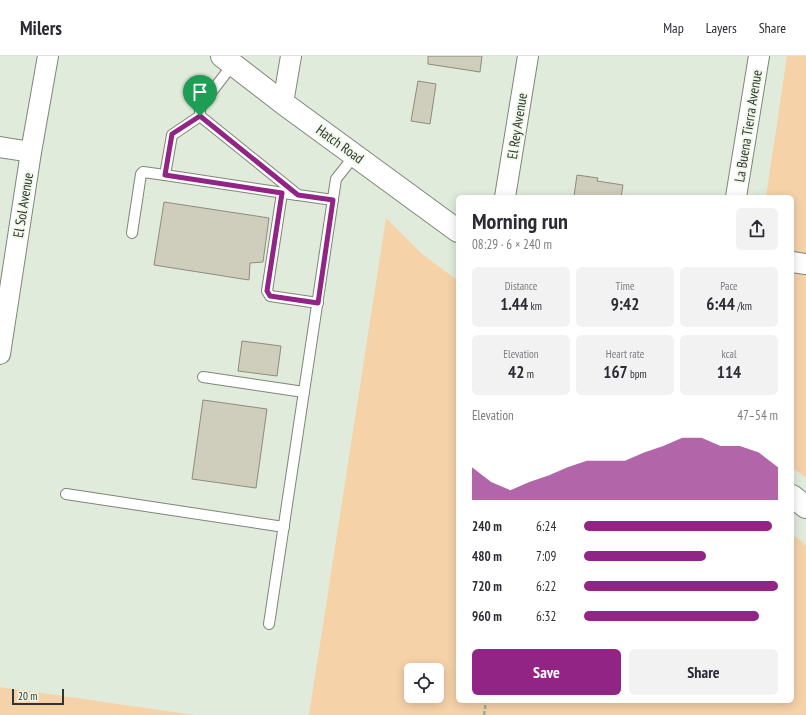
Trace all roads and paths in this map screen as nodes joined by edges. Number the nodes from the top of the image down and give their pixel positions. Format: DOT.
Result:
graph roads {
  1 [pos="48,56"];
  2 [pos="291,56"];
  3 [pos="528,56"];
  4 [pos="759,56"];
  5 [pos="228,60"];
  6 [pos="283,103"];
  7 [pos="200,116"];
  8 [pos="0,147"];
  9 [pos="31,152"];
  10 [pos="355,155"];
  11 [pos="165,175"];
  12 [pos="282,193"];
  13 [pos="298,195"];
  14 [pos="505,195"];
  15 [pos="736,195"];
  16 [pos="333,200"];
  17 [pos="456,230"];
  18 [pos="132,233"];
  19 [pos="794,262"];
  20 [pos="806,264"];
  21 [pos="318,303"];
  22 [pos="0,354"];
  23 [pos="203,377"];
  24 [pos="304,392"];
  25 [pos="66,494"];
  26 [pos="794,498"];
  27 [pos="806,507"];
  28 [pos="284,527"];
  29 [pos="269,624"];
  30 [pos="486,703"];
  31 [pos="484,715"];
  1 -- 9 [label="street, El Sol Avenue"];
  2 -- 6 [label="street"];
  3 -- 14 [label="street, El Rey Avenue"];
  4 -- 15 [label="street, La Buena Tierra Avenue"];
  5 -- 6 [label="street, Hatch Road"];
  5 -- 7 [label="lane"];
  6 -- 10 [label="street, Hatch Road"];
  7 -- 11 [label="lane"];
  7 -- 13 [label="lane"];
  8 -- 9 [label="street"];
  9 -- 22 [label="street, El Sol Avenue"];
  10 -- 16 [label="lane"];
  10 -- 17 [label="street, Hatch Road"];
  11 -- 12 [label="lane"];
  11 -- 18 [label="lane"];
  12 -- 13 [label="lane"];
  12 -- 21 [label="lane"];
  13 -- 16 [label="lane"];
  16 -- 21 [label="lane"];
  19 -- 20 [label="street"];
  21 -- 24 [label="lane"];
  23 -- 24 [label="lane"];
  24 -- 28 [label="lane"];
  25 -- 28 [label="lane"];
  26 -- 27 [label="street"];
  28 -- 29 [label="lane"];
  30 -- 31 [label="path"];
}
